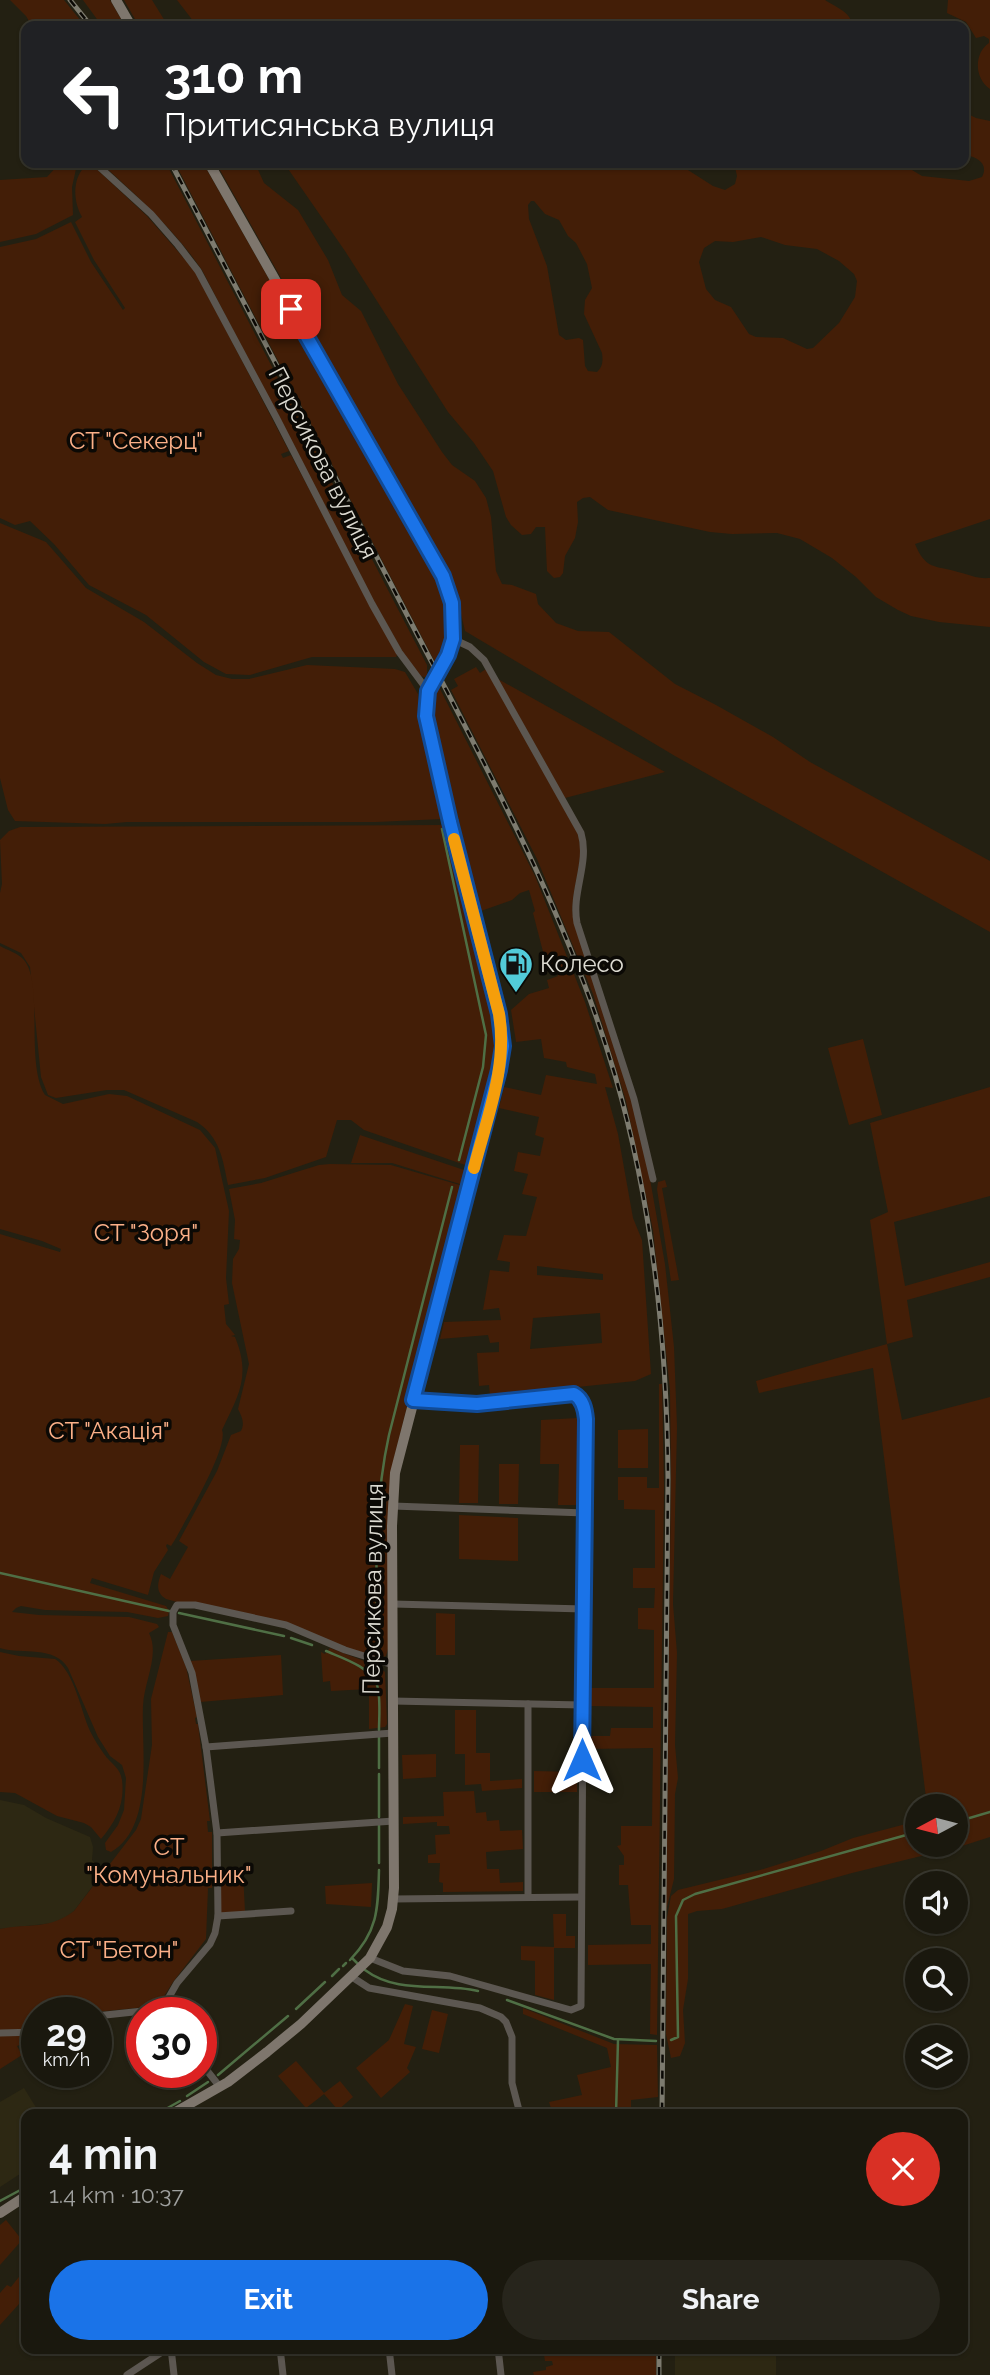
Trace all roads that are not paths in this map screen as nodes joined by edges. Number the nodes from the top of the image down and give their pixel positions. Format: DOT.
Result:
graph roads {
  1 [pos="116,0"];
  2 [pos="128,21"];
  3 [pos="100,168"];
  4 [pos="212,168"];
  5 [pos="453,639"];
  6 [pos="428,691"];
  7 [pos="653,1179"];
  8 [pos="413,1400"];
  9 [pos="393,1506"];
  10 [pos="585,1513"];
  11 [pos="393,1604"];
  12 [pos="584,1609"];
  13 [pos="393,1665"];
  14 [pos="393,1701"];
  15 [pos="528,1704"];
  16 [pos="583,1705"];
  17 [pos="393,1733"];
  18 [pos="206,1747"];
  19 [pos="394,1821"];
  20 [pos="216,1833"];
  21 [pos="528,1897"];
  22 [pos="581,1897"];
  23 [pos="393,1904"];
  24 [pos="291,1911"];
  25 [pos="218,1916"];
  26 [pos="370,1958"];
  27 [pos="352,1977"];
  28 [pos="169,1997"];
  29 [pos="21,2032"];
  30 [pos="0,2033"];
  31 [pos="217,2083"];
  32 [pos="220,2087"];
  33 [pos="181,2109"];
  34 [pos="519,2109"];
  35 [pos="21,2199"];
  36 [pos="0,2213"];
  37 [pos="160,2354"];
  38 [pos="170,2354"];
  39 [pos="281,2354"];
  40 [pos="390,2354"];
  41 [pos="499,2354"];
  42 [pos="127,2375"];
  43 [pos="174,2375"];
  44 [pos="283,2375"];
  45 [pos="392,2375"];
  46 [pos="501,2375"];
  1 -- 2 [label="main road"];
  3 -- 6 [label="street, Персикова вулиця"];
  4 -- 5 [label="main road, Персикова вулиця"];
  5 -- 6 [label="main road, Персикова вулиця"];
  5 -- 7 [label="street"];
  6 -- 8 [label="main road, Персикова вулиця"];
  8 -- 9 [label="main road, Персикова вулиця"];
  8 -- 10 [label="street"];
  9 -- 10 [label="street"];
  9 -- 11 [label="main road, Персикова вулиця"];
  10 -- 12 [label="street"];
  11 -- 12 [label="street"];
  11 -- 13 [label="main road, Персикова вулиця"];
  12 -- 16 [label="street"];
  13 -- 14 [label="main road, Персикова вулиця"];
  13 -- 18 [label="street"];
  14 -- 15 [label="street"];
  14 -- 17 [label="main road, Персикова вулиця"];
  15 -- 16 [label="street"];
  15 -- 21 [label="street"];
  16 -- 22 [label="street"];
  17 -- 18 [label="street"];
  17 -- 19 [label="main road, Персикова вулиця"];
  18 -- 20 [label="street"];
  19 -- 20 [label="street"];
  19 -- 23 [label="main road, Персикова вулиця"];
  20 -- 25 [label="street"];
  21 -- 22 [label="street"];
  21 -- 23 [label="street"];
  22 -- 26 [label="street"];
  23 -- 26 [label="main road, Персикова вулиця"];
  24 -- 25 [label="street"];
  25 -- 28 [label="street"];
  26 -- 27 [label="main road, Персикова вулиця"];
  27 -- 32 [label="main road, Персикова вулиця"];
  27 -- 34 [label="street"];
  29 -- 30 [label="street"];
  31 -- 32 [label="street"];
  32 -- 33 [label="main road, Персикова вулиця"];
  35 -- 36 [label="main road"];
  37 -- 42 [label="street"];
  38 -- 43 [label="street"];
  39 -- 44 [label="street"];
  40 -- 45 [label="street"];
  41 -- 46 [label="street"];
}
